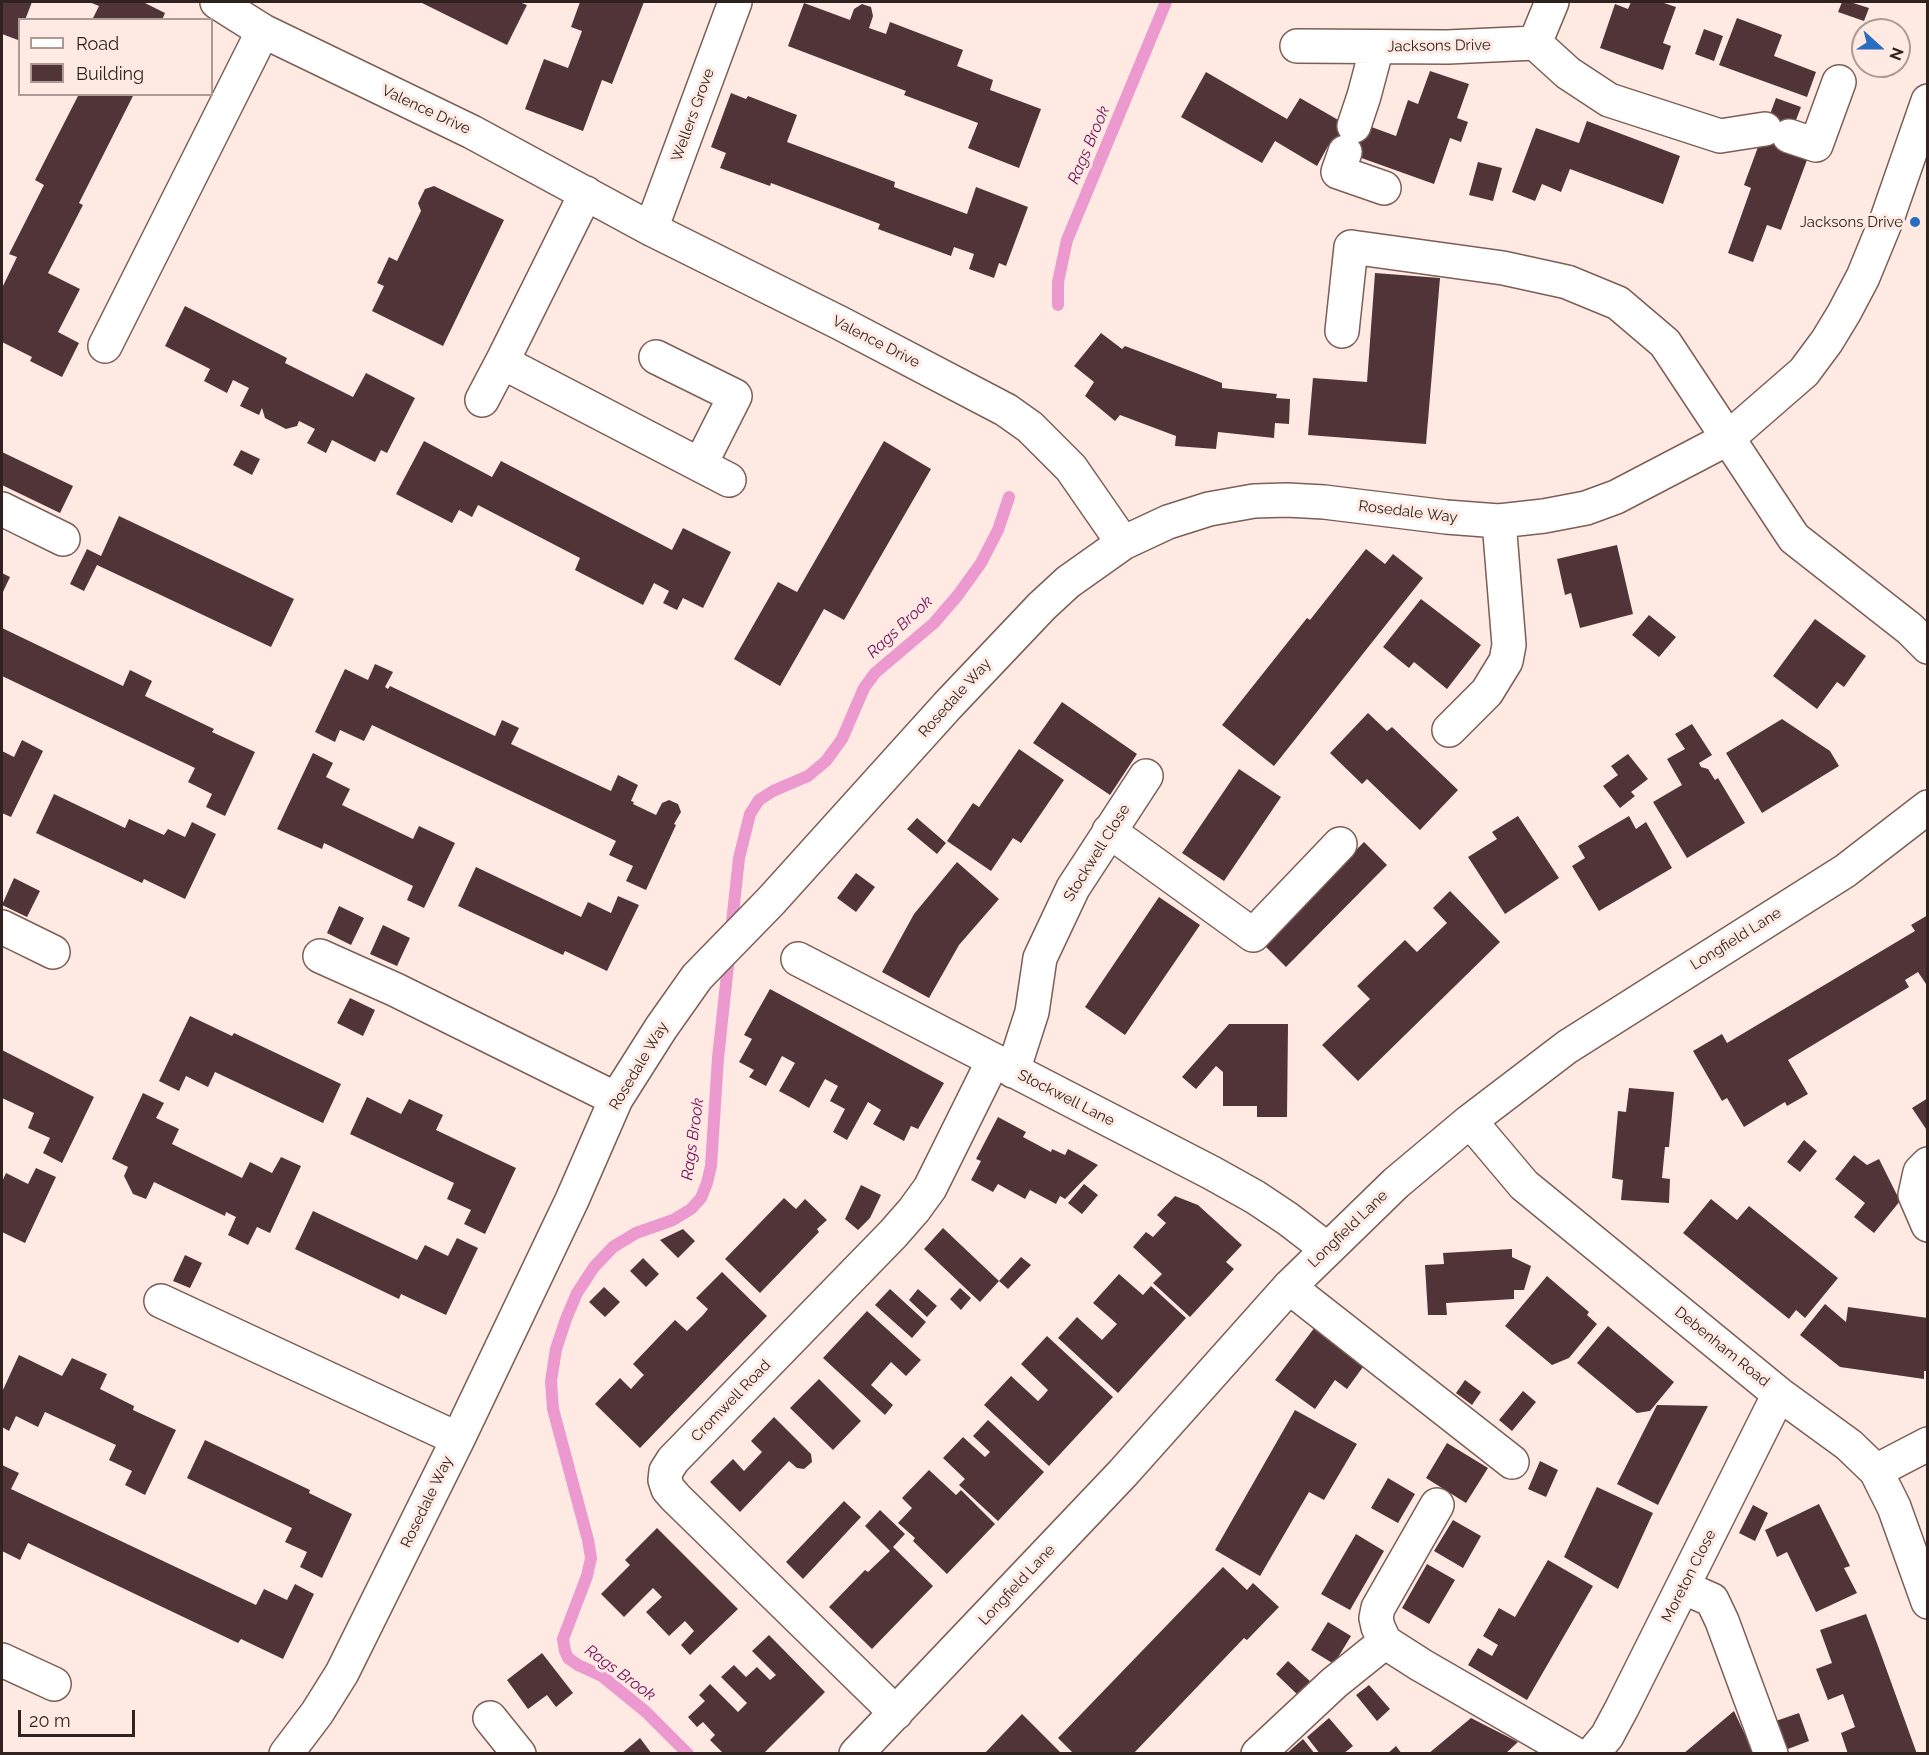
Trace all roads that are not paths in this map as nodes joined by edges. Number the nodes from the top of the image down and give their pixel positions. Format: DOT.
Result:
graph roads {
  1 [pos="217,2"];
  2 [pos="735,2"];
  3 [pos="1552,2"];
  4 [pos="263,31"];
  5 [pos="1535,44"];
  6 [pos="1298,46"];
  7 [pos="1377,47"];
  8 [pos="1839,82"];
  9 [pos="1928,101"];
  10 [pos="1384,189"];
  11 [pos="586,193"];
  12 [pos="651,229"];
  13 [pos="1342,331"];
  14 [pos="105,346"];
  15 [pos="656,357"];
  16 [pos="502,362"];
  17 [pos="482,400"];
  18 [pos="1727,439"];
  19 [pos="700,465"];
  20 [pos="729,480"];
  21 [pos="2,509"];
  22 [pos="1498,521"];
  23 [pos="63,539"];
  24 [pos="1123,543"];
  25 [pos="1928,647"];
  26 [pos="1449,730"];
  27 [pos="1146,776"];
  28 [pos="1928,807"];
  29 [pos="1109,831"];
  30 [pos="1340,844"];
  31 [pos="2,927"];
  32 [pos="53,952"];
  33 [pos="320,956"];
  34 [pos="798,959"];
  35 [pos="1003,1066"];
  36 [pos="616,1099"];
  37 [pos="1470,1121"];
  38 [pos="1928,1164"];
  39 [pos="1928,1225"];
  40 [pos="1327,1249"];
  41 [pos="1289,1287"];
  42 [pos="161,1301"];
  43 [pos="1779,1394"];
  44 [pos="458,1439"];
  45 [pos="1928,1444"];
  46 [pos="1512,1462"];
  47 [pos="1876,1471"];
  48 [pos="1437,1505"];
  49 [pos="1683,1587"];
  50 [pos="1928,1602"];
  51 [pos="1385,1642"];
  52 [pos="2,1660"];
  53 [pos="54,1684"];
  54 [pos="896,1713"];
  55 [pos="490,1718"];
  56 [pos="286,1754"];
  57 [pos="519,1754"];
  58 [pos="856,1754"];
  59 [pos="1258,1754"];
  60 [pos="1575,1754"];
  61 [pos="1592,1754"];
  62 [pos="1771,1754"];
  1 -- 4 [label="street, Valence Drive"];
  2 -- 12 [label="street, Wellers Grove"];
  3 -- 5 [label="street"];
  4 -- 11 [label="street, Valence Drive"];
  4 -- 14 [label="street"];
  5 -- 7 [label="street, Jacksons Drive"];
  5 -- 8 [label="street"];
  6 -- 7 [label="street, Jacksons Drive"];
  7 -- 10 [label="street"];
  9 -- 18 [label="street, Rosedale Way"];
  11 -- 12 [label="street, Valence Drive"];
  11 -- 16 [label="street"];
  12 -- 24 [label="street, Valence Drive"];
  13 -- 18 [label="street"];
  15 -- 19 [label="street"];
  16 -- 17 [label="street"];
  16 -- 19 [label="street"];
  18 -- 22 [label="street, Rosedale Way"];
  18 -- 25 [label="street"];
  19 -- 20 [label="street"];
  21 -- 23 [label="street"];
  22 -- 24 [label="street, Rosedale Way"];
  22 -- 26 [label="street"];
  24 -- 36 [label="street, Rosedale Way"];
  27 -- 29 [label="street, Stockwell Close"];
  28 -- 37 [label="street, Longfield Lane"];
  29 -- 30 [label="street"];
  29 -- 35 [label="street, Stockwell Close"];
  31 -- 32 [label="street"];
  33 -- 36 [label="street"];
  34 -- 35 [label="street, Stockwell Lane"];
  35 -- 40 [label="street, Stockwell Lane"];
  35 -- 54 [label="street, Cromwell Road"];
  36 -- 44 [label="street, Rosedale Way"];
  37 -- 40 [label="street, Longfield Lane"];
  37 -- 43 [label="street, Debenham Road"];
  38 -- 39 [label="street"];
  40 -- 41 [label="street, Longfield Lane"];
  41 -- 46 [label="street"];
  41 -- 54 [label="street, Longfield Lane"];
  42 -- 44 [label="street"];
  43 -- 47 [label="street, Debenham Road"];
  43 -- 49 [label="street, Moreton Close"];
  44 -- 56 [label="street, Rosedale Way"];
  45 -- 47 [label="street"];
  47 -- 50 [label="street, Debenham Road"];
  48 -- 51 [label="street"];
  49 -- 61 [label="street, Moreton Close"];
  49 -- 62 [label="street"];
  51 -- 59 [label="street"];
  51 -- 60 [label="street"];
  52 -- 53 [label="street"];
  54 -- 58 [label="street, Longfield Lane"];
  55 -- 57 [label="street"];
}
